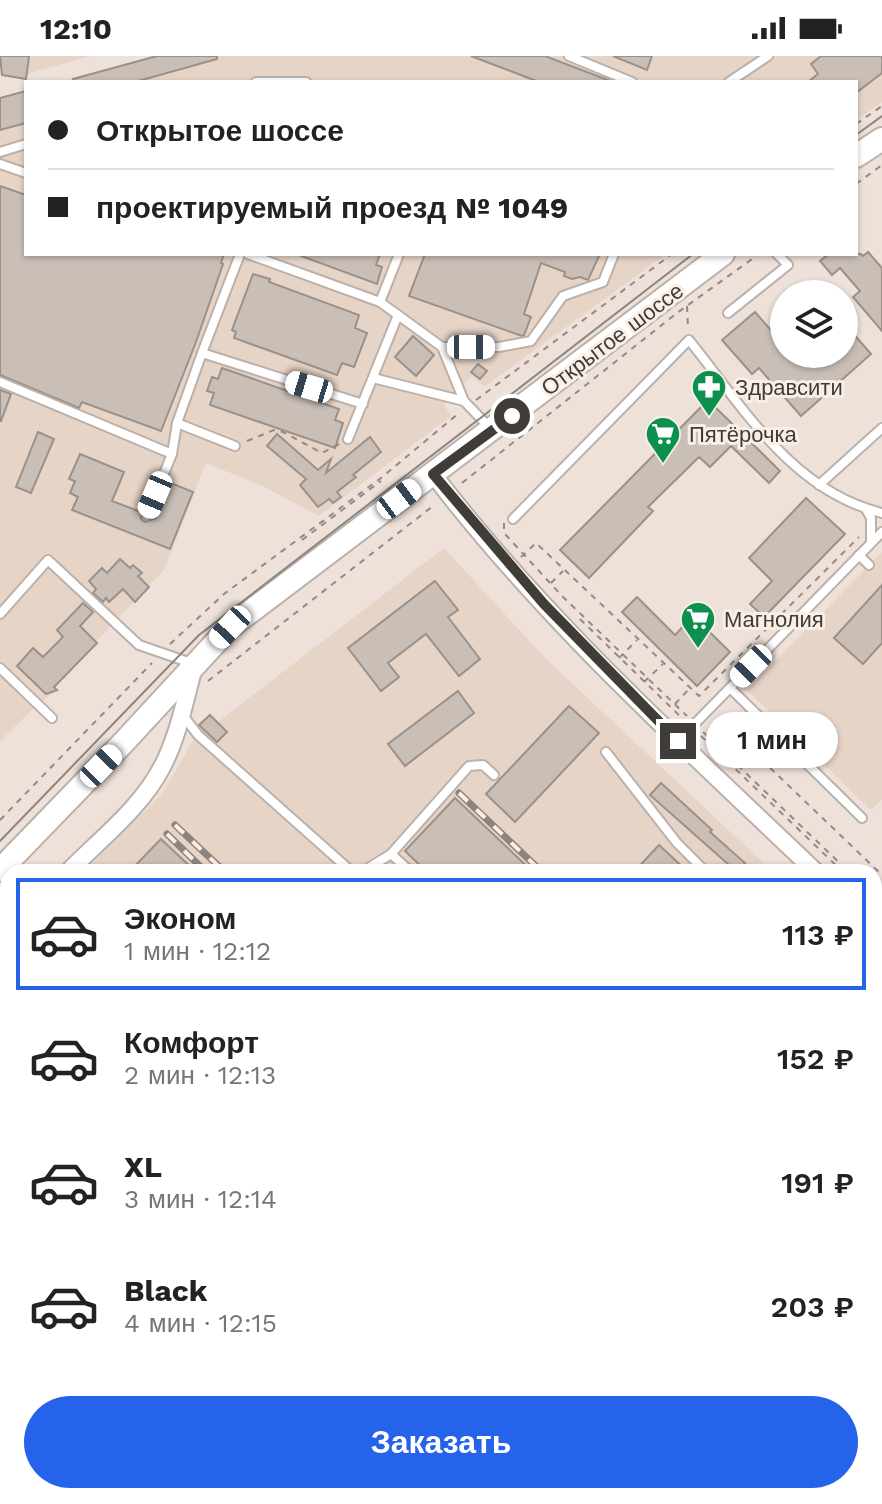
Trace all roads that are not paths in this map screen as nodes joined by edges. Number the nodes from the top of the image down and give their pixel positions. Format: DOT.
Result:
graph roads {
  1 [pos="569,56"];
  2 [pos="768,56"];
  3 [pos="627,80"];
  4 [pos="732,80"];
  5 [pos="882,139"];
  6 [pos="24,145"];
  7 [pos="0,152"];
  8 [pos="858,155"];
  9 [pos="0,164"];
  10 [pos="24,172"];
  11 [pos="239,256"];
  12 [pos="254,256"];
  13 [pos="398,256"];
  14 [pos="613,256"];
  15 [pos="720,256"];
  16 [pos="779,256"];
  17 [pos="380,302"];
  18 [pos="728,313"];
  19 [pos="398,315"];
  20 [pos="442,347"];
  21 [pos="202,353"];
  22 [pos="373,378"];
  23 [pos="0,382"];
  24 [pos="466,403"];
  25 [pos="363,404"];
  26 [pos="177,423"];
  27 [pos="882,428"];
  28 [pos="492,430"];
  29 [pos="348,439"];
  30 [pos="235,446"];
  31 [pos="172,454"];
  32 [pos="433,474"];
  33 [pos="819,485"];
  34 [pos="866,509"];
  35 [pos="882,513"];
  36 [pos="147,515"];
  37 [pos="510,520"];
  38 [pos="882,532"];
  39 [pos="871,542"];
  40 [pos="859,555"];
  41 [pos="869,565"];
  42 [pos="0,614"];
  43 [pos="195,664"];
  44 [pos="0,668"];
  45 [pos="730,688"];
  46 [pos="164,697"];
  47 [pos="181,714"];
  48 [pos="52,718"];
  49 [pos="678,741"];
  50 [pos="606,752"];
  51 [pos="494,775"];
  52 [pos="862,818"];
  53 [pos="391,854"];
  54 [pos="6,864"];
  55 [pos="76,864"];
  56 [pos="343,864"];
  57 [pos="375,864"];
  58 [pos="402,864"];
  59 [pos="698,864"];
  60 [pos="808,864"];
  1 -- 3 [label="lane"];
  2 -- 4 [label="lane"];
  5 -- 8 [label="main road"];
  6 -- 7 [label="lane"];
  9 -- 10 [label="lane"];
  11 -- 21 [label="lane"];
  12 -- 17 [label="lane"];
  13 -- 17 [label="lane"];
  14 -- 20 [label="lane"];
  15 -- 28 [label="main road, Открытое шоссе"];
  16 -- 18 [label="lane"];
  17 -- 19 [label="lane"];
  19 -- 20 [label="lane"];
  19 -- 22 [label="lane"];
  20 -- 24 [label="lane"];
  21 -- 25 [label="lane"];
  21 -- 26 [label="lane"];
  22 -- 24 [label="lane"];
  22 -- 25 [label="lane"];
  23 -- 31 [label="lane"];
  24 -- 28 [label="lane"];
  25 -- 29 [label="lane"];
  26 -- 30 [label="lane"];
  26 -- 31 [label="lane"];
  27 -- 33 [label="lane"];
  28 -- 32 [label="main road, Открытое шоссе"];
  31 -- 36 [label="lane"];
  32 -- 43 [label="main road, Открытое шоссе"];
  32 -- 49 [label="street"];
  33 -- 34 [label="lane"];
  33 -- 37 [label="lane"];
  34 -- 35 [label="lane"];
  34 -- 39 [label="lane"];
  38 -- 39 [label="lane"];
  39 -- 40 [label="lane"];
  40 -- 41 [label="lane"];
  40 -- 45 [label="lane"];
  42 -- 43 [label="lane"];
  43 -- 46 [label="main road, Открытое шоссе"];
  43 -- 47 [label="street"];
  44 -- 48 [label="lane"];
  45 -- 49 [label="lane"];
  45 -- 52 [label="lane"];
  46 -- 47 [label="lane"];
  46 -- 54 [label="main road, Открытое шоссе"];
  47 -- 55 [label="street"];
  47 -- 56 [label="lane"];
  49 -- 60 [label="street"];
  50 -- 59 [label="lane"];
  51 -- 53 [label="lane"];
  53 -- 57 [label="lane"];
  53 -- 58 [label="lane"];
}
